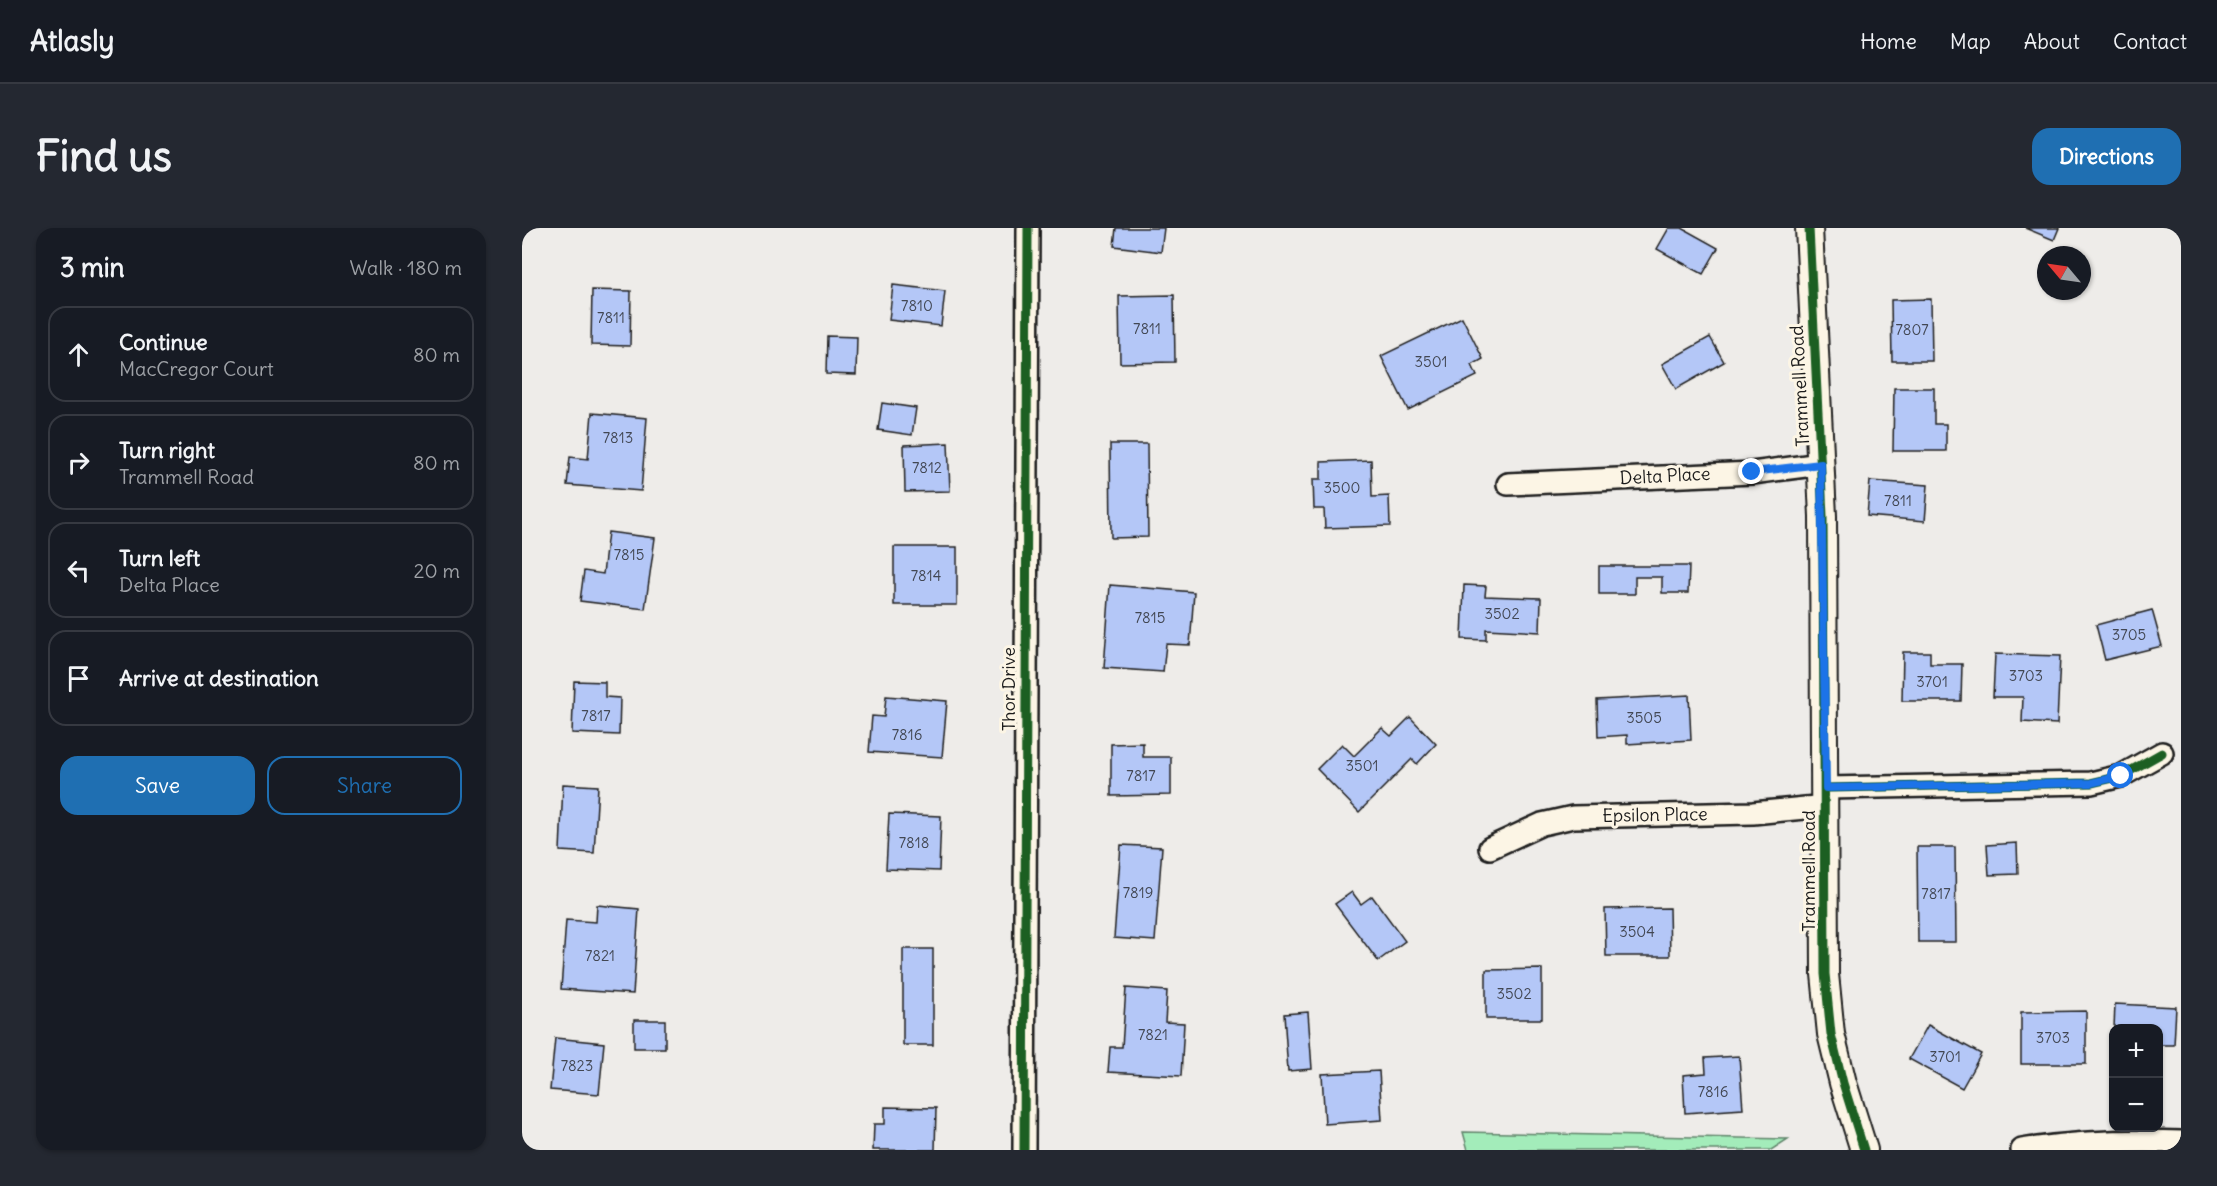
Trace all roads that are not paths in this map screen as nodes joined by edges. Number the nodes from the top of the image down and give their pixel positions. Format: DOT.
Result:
graph roads {
  1 [pos="1028,228"];
  2 [pos="1809,228"];
  3 [pos="1821,464"];
  4 [pos="1508,484"];
  5 [pos="2163,753"];
  6 [pos="1826,797"];
  7 [pos="1490,848"];
  8 [pos="2181,1142"];
  9 [pos="1024,1150"];
  10 [pos="1864,1150"];
  11 [pos="2022,1150"];
  1 -- 9 [label="street, Thor Drive"];
  2 -- 3 [label="street, Trammell Road"];
  3 -- 4 [label="street, Delta Place"];
  3 -- 6 [label="street, Trammell Road"];
  5 -- 6 [label="street, Epsilon Place"];
  6 -- 7 [label="street, Epsilon Place"];
  6 -- 10 [label="street, Trammell Road"];
  8 -- 11 [label="street"];
}
